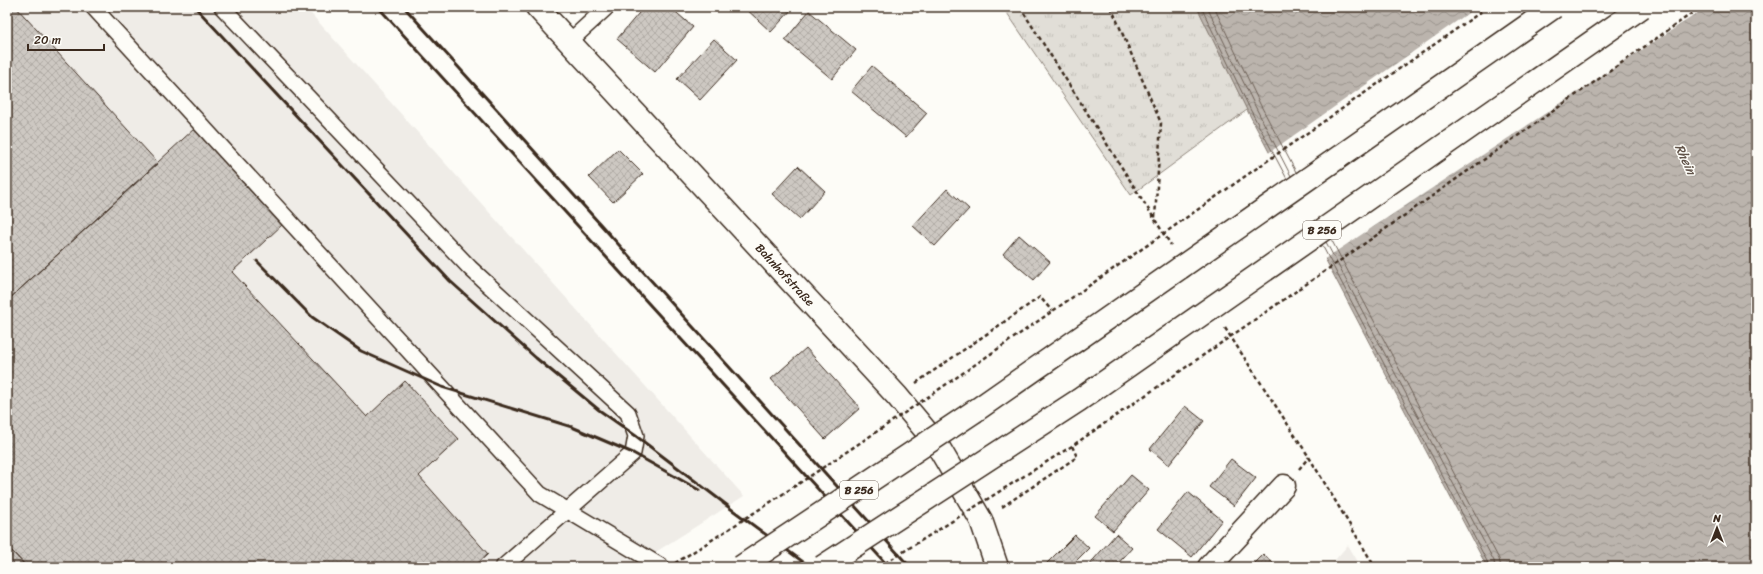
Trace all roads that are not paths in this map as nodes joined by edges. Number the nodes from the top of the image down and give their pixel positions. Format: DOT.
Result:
graph roads {
  1 [pos="93,7"];
  2 [pos="222,7"];
  3 [pos="537,7"];
  4 [pos="607,7"];
  5 [pos="1554,7"];
  6 [pos="1642,7"];
  7 [pos="569,42"];
  8 [pos="1284,486"];
  9 [pos="568,510"];
  10 [pos="503,567"];
  11 [pos="662,567"];
  12 [pos="741,567"];
  13 [pos="822,567"];
  14 [pos="997,567"];
  15 [pos="1209,567"];
  1 -- 9 [label="lane"];
  2 -- 9 [label="lane"];
  3 -- 7 [label="main road, Bahnhofstraße"];
  4 -- 7 [label="lane"];
  5 -- 12 [label="main road, B 256, bridge"];
  6 -- 13 [label="main road, B 256, bridge"];
  7 -- 14 [label="main road, Bahnhofstraße"];
  8 -- 15 [label="main road"];
  9 -- 10 [label="lane"];
  9 -- 11 [label="lane"];
}
